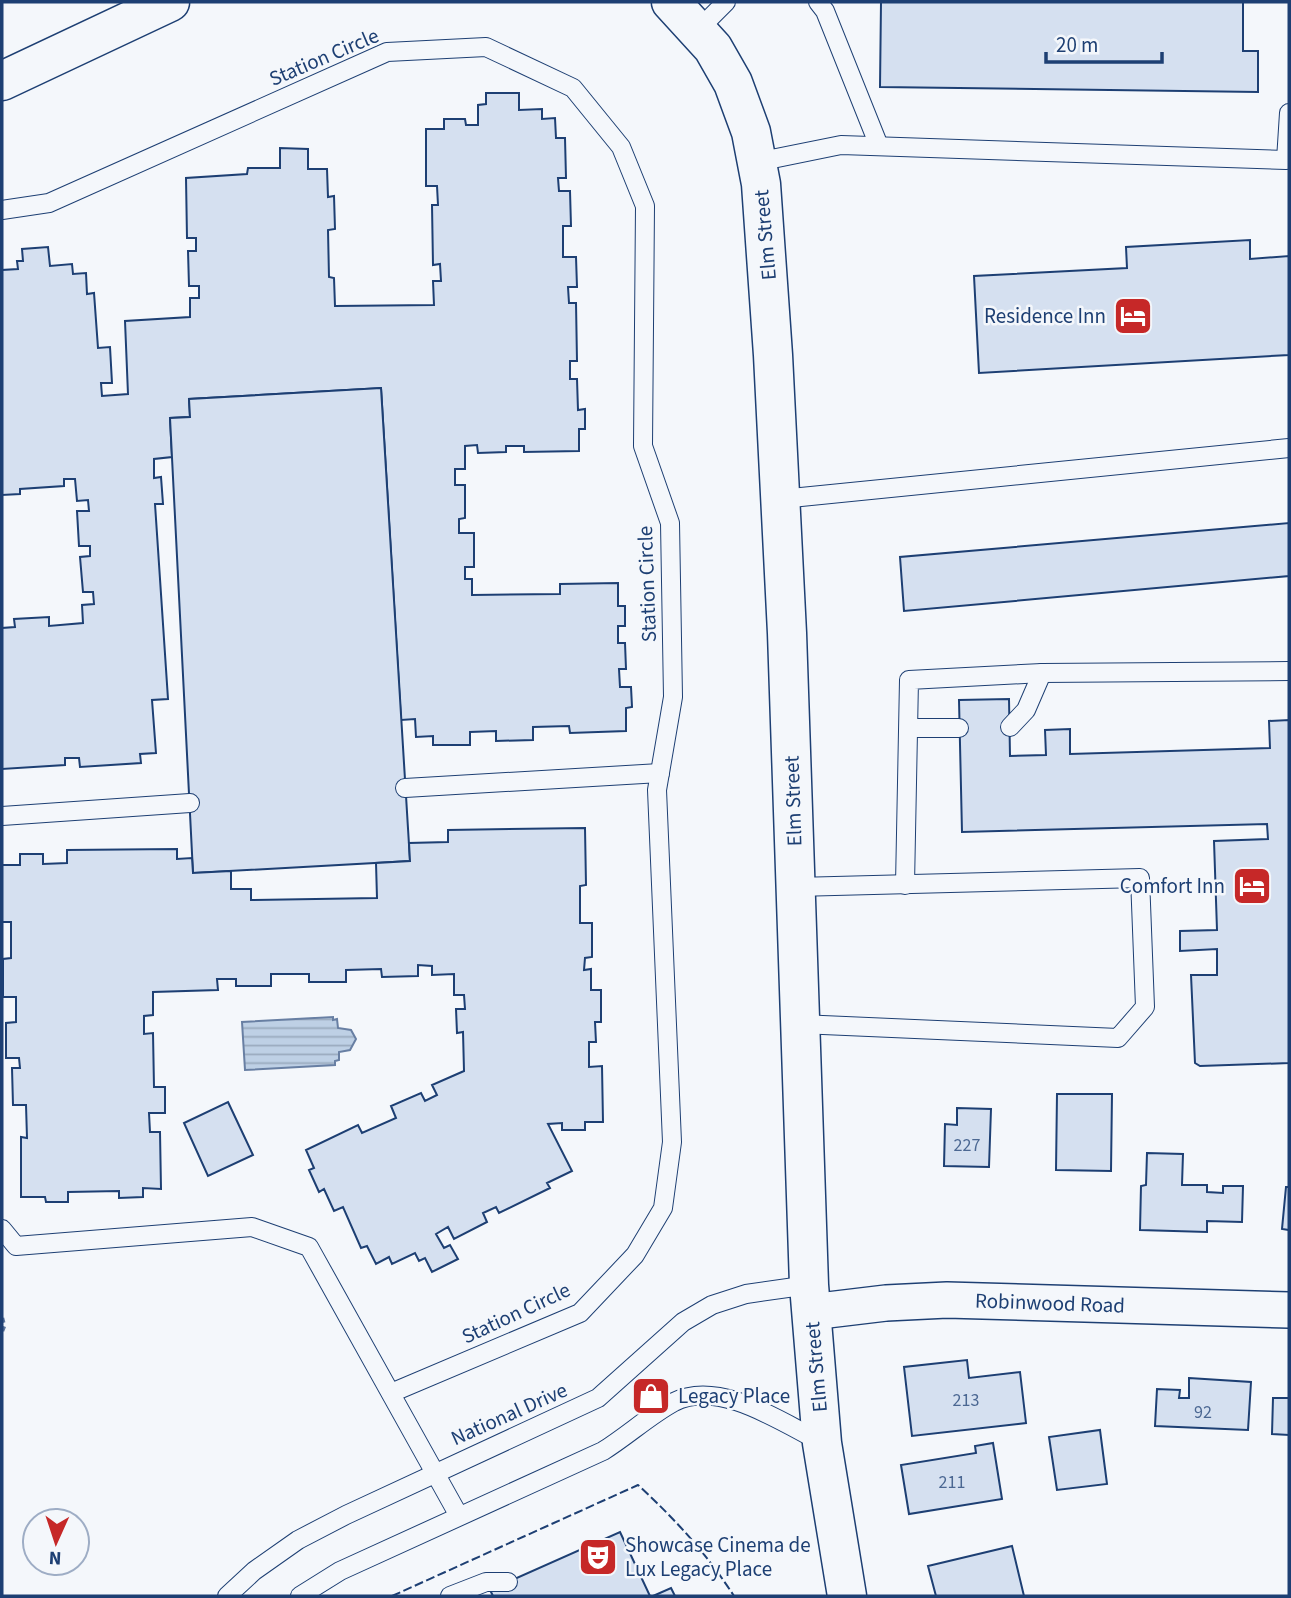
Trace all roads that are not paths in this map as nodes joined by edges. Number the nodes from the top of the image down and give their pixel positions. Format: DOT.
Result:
graph roads {
  1 [pos="170,2"];
  2 [pos="726,2"];
  3 [pos="818,2"];
  4 [pos="687,18"];
  5 [pos="2,81"];
  6 [pos="1289,113"];
  7 [pos="879,146"];
  8 [pos="757,162"];
  9 [pos="2,210"];
  10 [pos="1289,447"];
  11 [pos="781,499"];
  12 [pos="1289,671"];
  13 [pos="1042,673"];
  14 [pos="1010,727"];
  15 [pos="909,728"];
  16 [pos="959,728"];
  17 [pos="660,773"];
  18 [pos="405,788"];
  19 [pos="190,803"];
  20 [pos="2,816"];
  21 [pos="905,885"];
  22 [pos="796,887"];
  23 [pos="800,1024"];
  24 [pos="2,1229"];
  25 [pos="810,1299"];
  26 [pos="1289,1310"];
  27 [pos="391,1392"];
  28 [pos="822,1443"];
  29 [pos="436,1472"];
  30 [pos="459,1516"];
  31 [pos="508,1582"];
  32 [pos="227,1596"];
  33 [pos="300,1596"];
  34 [pos="450,1596"];
  35 [pos="847,1596"];
  1 -- 5 [label="main road"];
  2 -- 4 [label="lane"];
  3 -- 7 [label="lane"];
  4 -- 8 [label="main road, Elm Street"];
  6 -- 7 [label="lane"];
  7 -- 8 [label="lane"];
  8 -- 11 [label="main road, Elm Street"];
  9 -- 17 [label="lane, Station Circle"];
  10 -- 11 [label="lane"];
  11 -- 22 [label="main road, Elm Street"];
  12 -- 13 [label="lane"];
  13 -- 14 [label="lane"];
  13 -- 15 [label="lane"];
  15 -- 16 [label="lane"];
  15 -- 21 [label="lane"];
  17 -- 18 [label="lane"];
  17 -- 27 [label="lane, Station Circle"];
  19 -- 20 [label="lane"];
  21 -- 22 [label="lane"];
  21 -- 23 [label="lane"];
  22 -- 23 [label="main road, Elm Street"];
  23 -- 25 [label="main road, Elm Street"];
  24 -- 27 [label="lane"];
  25 -- 26 [label="street, Robinwood Road"];
  25 -- 28 [label="main road, Elm Street"];
  25 -- 29 [label="lane, National Drive"];
  27 -- 29 [label="lane"];
  28 -- 30 [label="lane"];
  28 -- 35 [label="main road, Elm Street"];
  29 -- 30 [label="lane"];
  29 -- 32 [label="lane, National Drive"];
  30 -- 33 [label="lane"];
  31 -- 34 [label="lane"];
}
